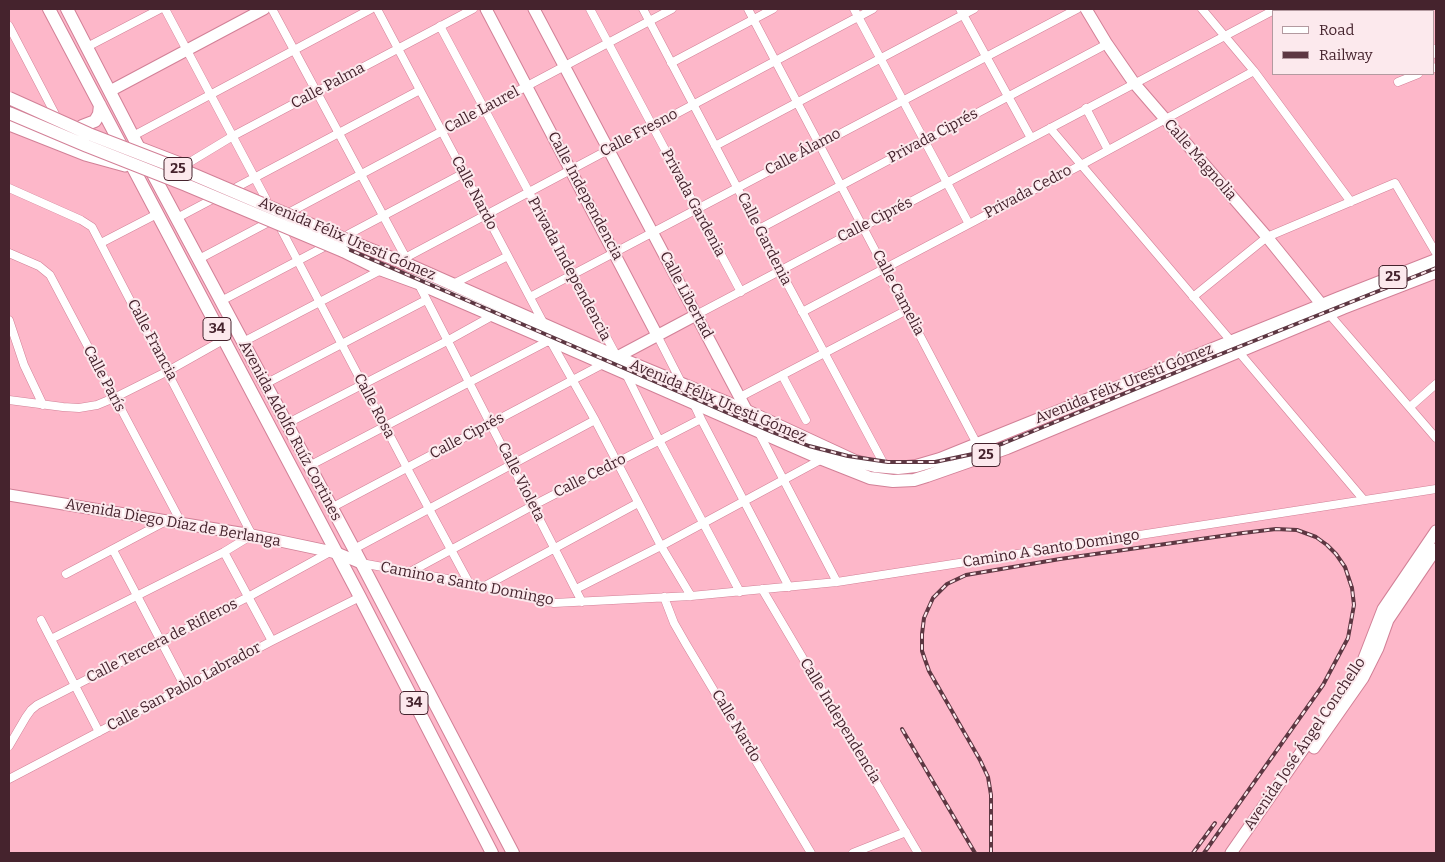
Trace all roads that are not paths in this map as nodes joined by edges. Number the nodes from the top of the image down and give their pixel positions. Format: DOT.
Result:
graph roads {
  1 [pos="48,9"];
  2 [pos="67,9"];
  3 [pos="160,9"];
  4 [pos="165,9"];
  5 [pos="264,9"];
  6 [pos="272,9"];
  7 [pos="371,9"];
  8 [pos="377,9"];
  9 [pos="473,9"];
  10 [pos="486,9"];
  11 [pos="534,9"];
  12 [pos="590,9"];
  13 [pos="643,9"];
  14 [pos="672,9"];
  15 [pos="748,9"];
  16 [pos="773,9"];
  17 [pos="854,9"];
  18 [pos="873,9"];
  19 [pos="974,9"];
  20 [pos="1077,9"];
  21 [pos="1086,9"];
  22 [pos="1202,9"];
  23 [pos="1272,11"];
  24 [pos="962,12"];
  25 [pos="858,16"];
  26 [pos="754,19"];
  27 [pos="649,21"];
  28 [pos="9,26"];
  29 [pos="440,26"];
  30 [pos="1225,36"];
  31 [pos="607,43"];
  32 [pos="1107,44"];
  33 [pos="87,47"];
  34 [pos="398,48"];
  35 [pos="187,50"];
  36 [pos="293,50"];
  37 [pos="985,56"];
  38 [pos="881,58"];
  39 [pos="776,60"];
  40 [pos="671,63"];
  41 [pos="564,67"];
  42 [pos="1254,71"];
  43 [pos="1416,75"];
  44 [pos="1398,82"];
  45 [pos="1134,83"];
  46 [pos="527,87"];
  47 [pos="110,90"];
  48 [pos="420,90"];
  49 [pos="316,93"];
  50 [pos="9,94"];
  51 [pos="211,94"];
  52 [pos="1008,96"];
  53 [pos="9,98"];
  54 [pos="902,100"];
  55 [pos="798,102"];
  56 [pos="693,104"];
  57 [pos="100,105"];
  58 [pos="1086,108"];
  59 [pos="484,109"];
  60 [pos="9,113"];
  61 [pos="55,114"];
  62 [pos="1165,119"];
  63 [pos="9,125"];
  64 [pos="82,126"];
  65 [pos="652,126"];
  66 [pos="1050,128"];
  67 [pos="97,132"];
  68 [pos="441,132"];
  69 [pos="338,134"];
  70 [pos="133,136"];
  71 [pos="233,136"];
  72 [pos="1030,138"];
  73 [pos="924,140"];
  74 [pos="120,141"];
  75 [pos="820,143"];
  76 [pos="715,146"];
  77 [pos="139,148"];
  78 [pos="608,149"];
  79 [pos="1108,150"];
  80 [pos="85,155"];
  81 [pos="185,165"];
  82 [pos="1080,165"];
  83 [pos="134,168"];
  84 [pos="570,170"];
  85 [pos="464,173"];
  86 [pos="361,175"];
  87 [pos="154,176"];
  88 [pos="255,178"];
  89 [pos="170,183"];
  90 [pos="947,183"];
  91 [pos="841,184"];
  92 [pos="237,187"];
  93 [pos="737,187"];
  94 [pos="9,188"];
  95 [pos="528,191"];
  96 [pos="266,199"];
  97 [pos="211,200"];
  98 [pos="1351,202"];
  99 [pos="696,209"];
  100 [pos="292,211"];
  101 [pos="156,214"];
  102 [pos="485,214"];
  103 [pos="382,217"];
  104 [pos="177,218"];
  105 [pos="268,223"];
  106 [pos="969,224"];
  107 [pos="863,226"];
  108 [pos="760,228"];
  109 [pos="282,229"];
  110 [pos="652,232"];
  111 [pos="1267,237"];
  112 [pos="346,242"];
  113 [pos="101,243"];
  114 [pos="324,247"];
  115 [pos="615,252"];
  116 [pos="9,253"];
  117 [pos="1436,254"];
  118 [pos="508,256"];
  119 [pos="199,259"];
  120 [pos="403,260"];
  121 [pos="1436,260"];
  122 [pos="298,261"];
  123 [pos="885,268"];
  124 [pos="379,269"];
  125 [pos="780,270"];
  126 [pos="1436,272"];
  127 [pos="572,274"];
  128 [pos="1436,276"];
  129 [pos="418,283"];
  130 [pos="453,284"];
  131 [pos="740,292"];
  132 [pos="530,297"];
  133 [pos="1193,297"];
  134 [pos="426,300"];
  135 [pos="221,301"];
  136 [pos="1347,301"];
  137 [pos="320,302"];
  138 [pos="1326,309"];
  139 [pos="907,310"];
  140 [pos="802,312"];
  141 [pos="696,314"];
  142 [pos="492,316"];
  143 [pos="9,320"];
  144 [pos="544,324"];
  145 [pos="657,335"];
  146 [pos="223,340"];
  147 [pos="550,340"];
  148 [pos="447,341"];
  149 [pos="243,342"];
  150 [pos="342,343"];
  151 [pos="1234,346"];
  152 [pos="824,352"];
  153 [pos="617,357"];
  154 [pos="603,364"];
  155 [pos="168,371"];
  156 [pos="625,373"];
  157 [pos="782,375"];
  158 [pos="573,380"];
  159 [pos="469,382"];
  160 [pos="265,384"];
  161 [pos="362,384"];
  162 [pos="681,384"];
  163 [pos="1436,384"];
  164 [pos="740,397"];
  165 [pos="114,398"];
  166 [pos="9,400"];
  167 [pos="693,402"];
  168 [pos="43,405"];
  169 [pos="1410,407"];
  170 [pos="747,411"];
  171 [pos="701,419"];
  172 [pos="595,420"];
  173 [pos="806,420"];
  174 [pos="286,424"];
  175 [pos="491,424"];
  176 [pos="385,427"];
  177 [pos="757,430"];
  178 [pos="1436,438"];
  179 [pos="659,440"];
  180 [pos="977,444"];
  181 [pos="822,459"];
  182 [pos="617,463"];
  183 [pos="512,465"];
  184 [pos="309,466"];
  185 [pos="407,468"];
  186 [pos="886,468"];
  187 [pos="783,479"];
  188 [pos="1436,489"];
  189 [pos="9,495"];
  190 [pos="1364,499"];
  191 [pos="743,501"];
  192 [pos="638,503"];
  193 [pos="532,506"];
  194 [pos="331,508"];
  195 [pos="429,509"];
  196 [pos="166,521"];
  197 [pos="703,523"];
  198 [pos="182,524"];
  199 [pos="1436,531"];
  200 [pos="252,535"];
  201 [pos="661,546"];
  202 [pos="555,548"];
  203 [pos="354,549"];
  204 [pos="1436,549"];
  205 [pos="113,550"];
  206 [pos="451,550"];
  207 [pos="224,552"];
  208 [pos="333,552"];
  209 [pos="361,563"];
  210 [pos="410,572"];
  211 [pos="66,574"];
  212 [pos="838,582"];
  213 [pos="469,583"];
  214 [pos="485,586"];
  215 [pos="788,587"];
  216 [pos="576,589"];
  217 [pos="762,589"];
  218 [pos="740,592"];
  219 [pos="137,596"];
  220 [pos="360,596"];
  221 [pos="690,596"];
  222 [pos="248,597"];
  223 [pos="664,597"];
  224 [pos="582,602"];
  225 [pos="41,620"];
  226 [pos="51,639"];
  227 [pos="160,641"];
  228 [pos="272,641"];
  229 [pos="75,685"];
  230 [pos="185,687"];
  231 [pos="99,732"];
  232 [pos="9,746"];
  233 [pos="9,779"];
  234 [pos="906,832"];
  235 [pos="492,853"];
  236 [pos="513,853"];
  237 [pos="811,853"];
  238 [pos="853,853"];
  239 [pos="918,853"];
  240 [pos="1232,853"];
  241 [pos="1240,853"];
  1 -- 57 [label="main road, Avenida Adolfo Ruíz Cortines / 34"];
  2 -- 33 [label="main road, Avenida Adolfo Ruíz Cortines / 34"];
  3 -- 33 [label="street"];
  4 -- 35 [label="street"];
  5 -- 35 [label="street"];
  6 -- 36 [label="street"];
  7 -- 36 [label="street"];
  8 -- 34 [label="street, Calle Nardo"];
  9 -- 29 [label="street, Calle Palma"];
  10 -- 46 [label="street, Calle Independencia"];
  11 -- 41 [label="street, Calle Libertad"];
  12 -- 31 [label="street, Privada Gardenia"];
  13 -- 27 [label="street, Calle Gardenia"];
  14 -- 27 [label="street, Calle Laurel"];
  15 -- 26 [label="street, Calle Camelia"];
  16 -- 26 [label="street"];
  17 -- 25 [label="street"];
  18 -- 25 [label="street, Calle Fresno"];
  19 -- 24 [label="street"];
  20 -- 37 [label="street, Calle Álamo"];
  21 -- 32 [label="street, Calle Magnolia"];
  22 -- 30 [label="street"];
  23 -- 30 [label="street, Calle Ciprés"];
  24 -- 37 [label="street"];
  24 -- 38 [label="street"];
  25 -- 38 [label="street"];
  25 -- 39 [label="street, Calle Fresno"];
  26 -- 39 [label="street, Calle Camelia"];
  26 -- 40 [label="street"];
  27 -- 31 [label="street, Calle Laurel"];
  27 -- 40 [label="street, Calle Gardenia"];
  28 -- 61 [label="street"];
  29 -- 34 [label="street, Calle Palma"];
  29 -- 59 [label="street, Privada Independencia"];
  30 -- 42 [label="street"];
  30 -- 45 [label="street, Calle Ciprés"];
  31 -- 41 [label="street, Calle Laurel"];
  31 -- 65 [label="street, Privada Gardenia"];
  32 -- 45 [label="street, Calle Magnolia"];
  32 -- 52 [label="street, Privada Ciprés"];
  33 -- 47 [label="main road, Avenida Adolfo Ruíz Cortines / 34"];
  34 -- 48 [label="street, Calle Nardo"];
  34 -- 49 [label="street, Calle Palma"];
  35 -- 47 [label="street"];
  35 -- 51 [label="street"];
  36 -- 49 [label="street"];
  36 -- 51 [label="street"];
  37 -- 52 [label="street"];
  37 -- 54 [label="street, Calle Álamo"];
  38 -- 54 [label="street"];
  38 -- 55 [label="street"];
  39 -- 55 [label="street, Calle Camelia"];
  39 -- 56 [label="street, Calle Fresno"];
  40 -- 56 [label="street, Calle Gardenia"];
  41 -- 46 [label="street, Calle Laurel"];
  41 -- 78 [label="street, Calle Libertad"];
  42 -- 62 [label="street, Privada Cedro"];
  42 -- 98 [label="street"];
  43 -- 44 [label="street"];
  45 -- 58 [label="street, Calle Ciprés"];
  45 -- 62 [label="street, Calle Magnolia"];
  46 -- 59 [label="street, Calle Laurel"];
  46 -- 84 [label="street, Calle Independencia"];
  47 -- 70 [label="main road, Avenida Adolfo Ruíz Cortines / 34"];
  48 -- 68 [label="street, Calle Nardo"];
  48 -- 69 [label="street"];
  49 -- 69 [label="street"];
  49 -- 71 [label="street, Calle Palma"];
  50 -- 61 [label="street"];
  51 -- 70 [label="street"];
  51 -- 71 [label="street"];
  52 -- 72 [label="street"];
  52 -- 73 [label="street, Privada Ciprés"];
  53 -- 112 [label="main road, Avenida Félix Uresti Gómez / 25, bridge"];
  54 -- 73 [label="street"];
  54 -- 75 [label="street, Calle Álamo"];
  55 -- 75 [label="street, Calle Camelia"];
  55 -- 76 [label="street"];
  56 -- 65 [label="street, Calle Fresno"];
  56 -- 76 [label="street, Calle Gardenia"];
  57 -- 64 [label="main road"];
  57 -- 74 [label="main road, Avenida Adolfo Ruíz Cortines / 34"];
  58 -- 66 [label="street, Calle Ciprés"];
  58 -- 79 [label="street"];
  59 -- 68 [label="street, Calle Laurel"];
  59 -- 95 [label="street, Privada Independencia"];
  60 -- 112 [label="main road, Avenida Félix Uresti Gómez / 25, bridge"];
  61 -- 64 [label="street"];
  62 -- 79 [label="street, Privada Cedro"];
  62 -- 111 [label="street, Calle Magnolia"];
  63 -- 80 [label="street"];
  64 -- 67 [label="street"];
  65 -- 78 [label="street, Calle Fresno"];
  65 -- 99 [label="street, Privada Gardenia"];
  66 -- 72 [label="street, Calle Ciprés"];
  66 -- 82 [label="street"];
  67 -- 74 [label="street"];
  67 -- 80 [label="street"];
  68 -- 85 [label="street, Calle Nardo"];
  68 -- 86 [label="street, Calle Laurel"];
  69 -- 86 [label="street"];
  69 -- 88 [label="street"];
  70 -- 77 [label="main road, Avenida Adolfo Ruíz Cortines / 34"];
  71 -- 81 [label="street, Calle Palma"];
  71 -- 88 [label="street"];
  72 -- 90 [label="street, Calle Ciprés"];
  73 -- 90 [label="street"];
  73 -- 91 [label="street, Privada Ciprés"];
  74 -- 77 [label="street"];
  74 -- 83 [label="main road, Avenida Adolfo Ruíz Cortines / 34"];
  75 -- 91 [label="street, Calle Camelia"];
  75 -- 93 [label="street, Calle Álamo"];
  76 -- 93 [label="street, Calle Gardenia"];
  77 -- 81 [label="street"];
  77 -- 87 [label="main road, Avenida Adolfo Ruíz Cortines / 34"];
  78 -- 84 [label="street, Calle Fresno"];
  78 -- 110 [label="street, Calle Libertad"];
  79 -- 82 [label="street, Privada Cedro"];
  80 -- 83 [label="street"];
  81 -- 89 [label="street"];
  81 -- 92 [label="street"];
  82 -- 106 [label="street, Privada Cedro"];
  82 -- 133 [label="street"];
  83 -- 87 [label="street"];
  83 -- 101 [label="main road, Avenida Adolfo Ruíz Cortines / 34"];
  84 -- 95 [label="street, Calle Fresno"];
  84 -- 115 [label="street, Calle Independencia"];
  85 -- 102 [label="street, Calle Nardo"];
  85 -- 103 [label="street"];
  86 -- 100 [label="street, Calle Laurel"];
  86 -- 103 [label="street"];
  87 -- 89 [label="street"];
  87 -- 104 [label="main road, Avenida Adolfo Ruíz Cortines / 34"];
  88 -- 92 [label="street"];
  88 -- 96 [label="street"];
  89 -- 97 [label="street"];
  90 -- 106 [label="street"];
  90 -- 107 [label="street, Calle Ciprés"];
  91 -- 107 [label="street, Calle Camelia"];
  91 -- 108 [label="street, Privada Ciprés"];
  92 -- 96 [label="street"];
  93 -- 99 [label="street, Calle Álamo"];
  93 -- 108 [label="street, Calle Gardenia"];
  94 -- 113 [label="street, Calle Francia"];
  95 -- 102 [label="street, Calle Fresno"];
  95 -- 127 [label="street, Privada Independencia"];
  96 -- 100 [label="street"];
  97 -- 104 [label="street"];
  97 -- 105 [label="street"];
  98 -- 111 [label="street"];
  98 -- 117 [label="street"];
  99 -- 110 [label="street, Calle Álamo"];
  99 -- 131 [label="street, Privada Gardenia"];
  100 -- 112 [label="street"];
  101 -- 113 [label="street"];
  101 -- 146 [label="main road, Avenida Adolfo Ruíz Cortines / 34"];
  102 -- 118 [label="street, Calle Nardo"];
  102 -- 120 [label="street, Calle Fresno"];
  103 -- 112 [label="street"];
  103 -- 120 [label="street"];
  104 -- 119 [label="main road, Avenida Adolfo Ruíz Cortines / 34"];
  105 -- 109 [label="street"];
  105 -- 119 [label="street"];
  106 -- 123 [label="street, Privada Cedro"];
  107 -- 123 [label="street, Calle Camelia"];
  107 -- 125 [label="street, Calle Ciprés"];
  108 -- 125 [label="street, Calle Gardenia"];
  109 -- 114 [label="street"];
  109 -- 122 [label="street, Calle Rosa"];
  110 -- 115 [label="street, Calle Álamo"];
  110 -- 141 [label="street, Calle Libertad"];
  111 -- 133 [label="street"];
  111 -- 138 [label="street, Calle Magnolia"];
  112 -- 120 [label="main road, Avenida Félix Uresti Gómez / 25"];
  112 -- 124 [label="main road, Avenida Félix Uresti Gómez / 25"];
  113 -- 155 [label="street, Calle Francia"];
  114 -- 122 [label="street"];
  114 -- 124 [label="street"];
  115 -- 127 [label="street, Calle Álamo"];
  115 -- 145 [label="street, Calle Independencia"];
  116 -- 165 [label="street, Calle París"];
  117 -- 136 [label="street, 25"];
  118 -- 130 [label="street"];
  118 -- 132 [label="street, Calle Nardo"];
  119 -- 135 [label="main road, Avenida Adolfo Ruíz Cortines / 34"];
  120 -- 130 [label="main road, Avenida Félix Uresti Gómez / 25"];
  121 -- 136 [label="main road, Avenida Félix Uresti Gómez / 25"];
  122 -- 135 [label="street"];
  122 -- 137 [label="street, Calle Rosa"];
  123 -- 139 [label="street, Calle Camelia"];
  123 -- 140 [label="street, Privada Cedro"];
  124 -- 129 [label="main road, Avenida Félix Uresti Gómez / 25"];
  124 -- 137 [label="street"];
  125 -- 131 [label="street, Calle Ciprés"];
  125 -- 140 [label="street, Calle Gardenia"];
  126 -- 136 [label="main road, Avenida Félix Uresti Gómez / 25"];
  127 -- 132 [label="street, Calle Álamo"];
  127 -- 153 [label="street, Privada Independencia"];
  128 -- 136 [label="street, 25"];
  129 -- 134 [label="street, Calle Violeta"];
  129 -- 142 [label="main road, Avenida Félix Uresti Gómez / 25"];
  130 -- 144 [label="main road, Avenida Félix Uresti Gómez / 25"];
  131 -- 141 [label="street, Calle Ciprés"];
  132 -- 144 [label="street, Calle Nardo"];
  133 -- 151 [label="street"];
  134 -- 148 [label="street, Calle Violeta"];
  134 -- 150 [label="street"];
  135 -- 149 [label="main road, Avenida Adolfo Ruíz Cortines / 34"];
  136 -- 138 [label="main road, Avenida Félix Uresti Gómez / 25"];
  137 -- 149 [label="street"];
  137 -- 150 [label="street, Calle Rosa"];
  138 -- 151 [label="main road, Avenida Félix Uresti Gómez / 25"];
  138 -- 169 [label="street, Calle Magnolia"];
  139 -- 152 [label="street"];
  139 -- 180 [label="street, Calle Camelia"];
  140 -- 152 [label="street, Calle Gardenia"];
  141 -- 145 [label="street, Calle Ciprés"];
  141 -- 164 [label="street, Calle Libertad"];
  142 -- 147 [label="main road, Avenida Félix Uresti Gómez / 25"];
  142 -- 148 [label="street"];
  143 -- 168 [label="street"];
  144 -- 153 [label="main road, Avenida Félix Uresti Gómez / 25"];
  145 -- 153 [label="street, Calle Ciprés"];
  145 -- 162 [label="street, Calle Independencia"];
  146 -- 155 [label="street"];
  146 -- 208 [label="main road, Avenida Adolfo Ruíz Cortines / 34"];
  147 -- 154 [label="main road, Avenida Félix Uresti Gómez / 25"];
  147 -- 158 [label="street"];
  147 -- 159 [label="street"];
  148 -- 159 [label="street, Calle Violeta"];
  148 -- 161 [label="street"];
  149 -- 160 [label="main road, Avenida Adolfo Ruíz Cortines / 34"];
  150 -- 160 [label="street"];
  150 -- 161 [label="street, Calle Rosa"];
  151 -- 180 [label="main road, Avenida Félix Uresti Gómez / 25"];
  151 -- 181 [label="main road, Avenida Félix Uresti Gómez / 25"];
  151 -- 190 [label="street"];
  152 -- 157 [label="street"];
  152 -- 186 [label="street, Calle Gardenia"];
  153 -- 156 [label="street, Privada Independencia"];
  153 -- 162 [label="main road, Avenida Félix Uresti Gómez / 25"];
  154 -- 156 [label="main road, Avenida Félix Uresti Gómez / 25"];
  154 -- 158 [label="street, Calle Ciprés"];
  155 -- 165 [label="street"];
  155 -- 200 [label="street, Calle Francia"];
  156 -- 167 [label="main road, Avenida Félix Uresti Gómez / 25"];
  156 -- 179 [label="street, Privada Independencia"];
  157 -- 164 [label="street"];
  157 -- 173 [label="street"];
  158 -- 172 [label="street"];
  158 -- 175 [label="street, Calle Ciprés"];
  159 -- 175 [label="street, Calle Violeta"];
  159 -- 176 [label="street"];
  160 -- 174 [label="main road, Avenida Adolfo Ruíz Cortines / 34"];
  161 -- 174 [label="street"];
  161 -- 176 [label="street, Calle Rosa"];
  162 -- 170 [label="main road, Avenida Félix Uresti Gómez / 25"];
  163 -- 169 [label="street"];
  164 -- 170 [label="street, Calle Libertad"];
  165 -- 168 [label="street"];
  165 -- 198 [label="street, Calle París"];
  166 -- 168 [label="street"];
  167 -- 171 [label="street"];
  167 -- 177 [label="main road, Avenida Félix Uresti Gómez / 25"];
  169 -- 178 [label="street, Calle Magnolia"];
  170 -- 177 [label="street, Calle Libertad"];
  170 -- 186 [label="main road, Avenida Félix Uresti Gómez / 25"];
  171 -- 179 [label="street, Calle Cedro"];
  171 -- 191 [label="street"];
  172 -- 182 [label="street"];
  172 -- 183 [label="street"];
  174 -- 184 [label="main road, Avenida Adolfo Ruíz Cortines / 34"];
  175 -- 183 [label="street, Calle Violeta"];
  175 -- 185 [label="street, Calle Ciprés"];
  176 -- 184 [label="street"];
  176 -- 185 [label="street, Calle Rosa"];
  177 -- 181 [label="main road, Avenida Félix Uresti Gómez / 25"];
  177 -- 187 [label="street, Calle Libertad"];
  179 -- 182 [label="street, Calle Cedro"];
  179 -- 197 [label="street, Privada Independencia"];
  180 -- 186 [label="main road, Avenida Félix Uresti Gómez / 25"];
  181 -- 187 [label="street"];
  182 -- 192 [label="street"];
  182 -- 193 [label="street, Calle Cedro"];
  183 -- 193 [label="street, Calle Violeta"];
  183 -- 195 [label="street"];
  184 -- 194 [label="main road, Avenida Adolfo Ruíz Cortines / 34"];
  185 -- 194 [label="street, Calle Ciprés"];
  185 -- 195 [label="street, Calle Rosa"];
  187 -- 191 [label="street"];
  187 -- 212 [label="street, Calle Libertad"];
  188 -- 190 [label="street, Camino A Santo Domingo"];
  189 -- 196 [label="street, Avenida Diego Díaz de Berlanga"];
  190 -- 212 [label="street, Camino A Santo Domingo"];
  191 -- 197 [label="street"];
  191 -- 215 [label="street"];
  192 -- 201 [label="street"];
  192 -- 202 [label="street"];
  193 -- 202 [label="street, Calle Violeta"];
  193 -- 206 [label="street, Calle Cedro"];
  194 -- 203 [label="main road, Avenida Adolfo Ruíz Cortines / 34"];
  195 -- 203 [label="street"];
  195 -- 206 [label="street, Calle Rosa"];
  196 -- 198 [label="street, Avenida Diego Díaz de Berlanga"];
  196 -- 205 [label="street"];
  197 -- 201 [label="street"];
  197 -- 218 [label="street, Privada Independencia"];
  198 -- 200 [label="street, Avenida Diego Díaz de Berlanga"];
  199 -- 240 [label="street, Avenida José Ángel Conchello"];
  200 -- 207 [label="street"];
  200 -- 208 [label="street, Avenida Diego Díaz de Berlanga"];
  201 -- 216 [label="street"];
  201 -- 221 [label="street"];
  202 -- 214 [label="street"];
  202 -- 216 [label="street, Calle Violeta"];
  203 -- 208 [label="street, Avenida Diego Díaz de Berlanga"];
  203 -- 209 [label="main road, Avenida Adolfo Ruíz Cortines / 34"];
  204 -- 241 [label="street, Avenida José Ángel Conchello"];
  205 -- 211 [label="street"];
  205 -- 219 [label="street"];
  206 -- 210 [label="street, Calle Cedro"];
  206 -- 213 [label="street, Calle Rosa"];
  207 -- 219 [label="street"];
  207 -- 222 [label="street"];
  208 -- 209 [label="street, Avenida Diego Díaz de Berlanga"];
  208 -- 220 [label="main road, Avenida Adolfo Ruíz Cortines / 34"];
  208 -- 222 [label="street, Calle Tercera de Rifleros"];
  209 -- 210 [label="street, Camino a Santo Domingo"];
  209 -- 236 [label="main road, Avenida Adolfo Ruíz Cortines / 34"];
  210 -- 213 [label="street, Camino a Santo Domingo"];
  212 -- 215 [label="street, Camino A Santo Domingo"];
  213 -- 214 [label="street, Camino a Santo Domingo"];
  214 -- 224 [label="street, Camino a Santo Domingo"];
  215 -- 217 [label="street, Camino A Santo Domingo"];
  216 -- 224 [label="street, Calle Violeta"];
  217 -- 218 [label="street, Camino A Santo Domingo"];
  217 -- 234 [label="street, Calle Independencia"];
  218 -- 221 [label="street, Camino A Santo Domingo"];
  219 -- 226 [label="street"];
  219 -- 227 [label="street"];
  220 -- 228 [label="street, Calle San Pablo Labrador"];
  220 -- 235 [label="main road, Avenida Adolfo Ruíz Cortines / 34"];
  221 -- 223 [label="street, Camino A Santo Domingo"];
  222 -- 227 [label="street, Calle Tercera de Rifleros"];
  222 -- 228 [label="street"];
  223 -- 224 [label="street, Camino a Santo Domingo"];
  223 -- 237 [label="street, Calle Nardo"];
  225 -- 226 [label="street"];
  226 -- 229 [label="street"];
  227 -- 229 [label="street, Calle Tercera de Rifleros"];
  227 -- 230 [label="street"];
  228 -- 230 [label="street, Calle San Pablo Labrador"];
  229 -- 231 [label="street"];
  229 -- 232 [label="street, Calle Tercera de Rifleros"];
  230 -- 231 [label="street, Calle San Pablo Labrador"];
  231 -- 233 [label="street, Calle San Pablo Labrador"];
  234 -- 238 [label="street"];
  234 -- 239 [label="street, Calle Independencia"];
}
